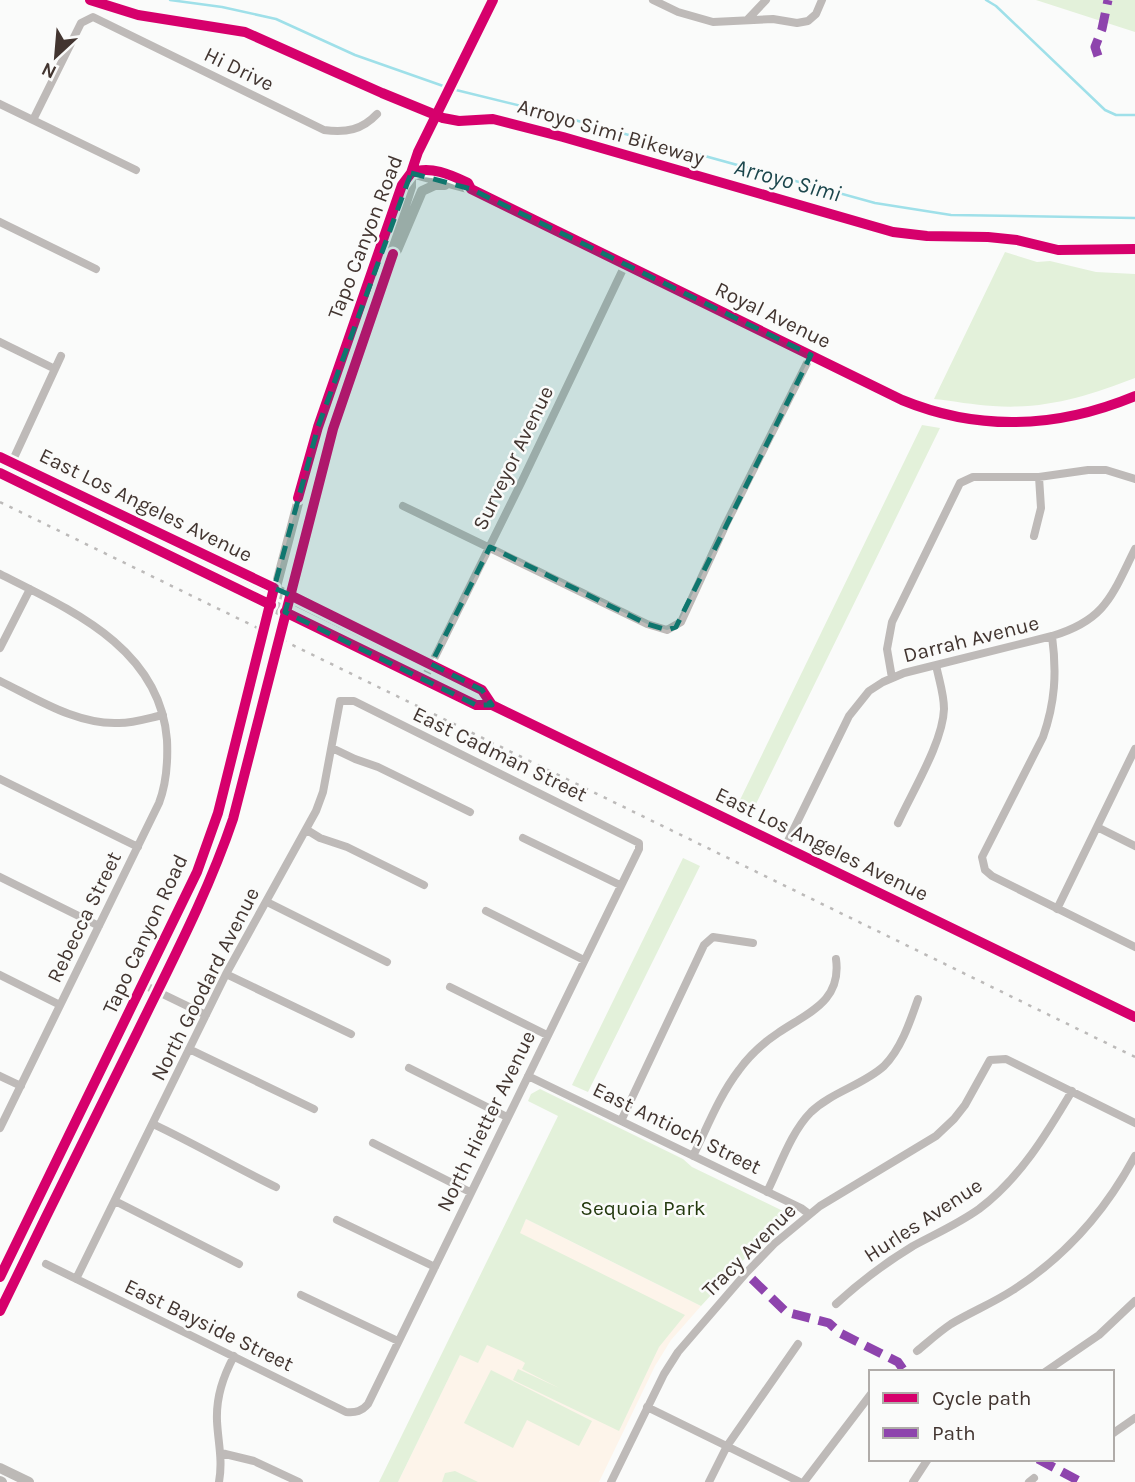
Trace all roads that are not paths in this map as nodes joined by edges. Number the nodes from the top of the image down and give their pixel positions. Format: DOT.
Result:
graph roads {
  1 [pos="493,0"];
  2 [pos="653,0"];
  3 [pos="766,0"];
  4 [pos="821,0"];
  5 [pos="748,19"];
  6 [pos="0,104"];
  7 [pos="377,114"];
  8 [pos="33,120"];
  9 [pos="136,170"];
  10 [pos="411,173"];
  11 [pos="456,186"];
  12 [pos="471,189"];
  13 [pos="0,222"];
  14 [pos="393,254"];
  15 [pos="625,265"];
  16 [pos="96,269"];
  17 [pos="0,342"];
  18 [pos="811,355"];
  19 [pos="61,356"];
  20 [pos="55,369"];
  21 [pos="1135,396"];
  22 [pos="6,460"];
  23 [pos="3,474"];
  24 [pos="1039,477"];
  25 [pos="1135,480"];
  26 [pos="403,506"];
  27 [pos="1034,536"];
  28 [pos="489,547"];
  29 [pos="1135,549"];
  30 [pos="0,574"];
  31 [pos="275,588"];
  32 [pos="30,589"];
  33 [pos="290,595"];
  34 [pos="271,605"];
  35 [pos="285,611"];
  36 [pos="1052,636"];
  37 [pos="0,648"];
  38 [pos="431,664"];
  39 [pos="936,665"];
  40 [pos="892,678"];
  41 [pos="424,679"];
  42 [pos="0,681"];
  43 [pos="344,700"];
  44 [pos="492,705"];
  45 [pos="163,715"];
  46 [pos="332,748"];
  47 [pos="1135,749"];
  48 [pos="0,779"];
  49 [pos="470,812"];
  50 [pos="898,822"];
  51 [pos="1097,827"];
  52 [pos="307,830"];
  53 [pos="523,838"];
  54 [pos="639,843"];
  55 [pos="138,846"];
  56 [pos="1135,846"];
  57 [pos="785,847"];
  58 [pos="0,877"];
  59 [pos="424,885"];
  60 [pos="620,885"];
  61 [pos="267,902"];
  62 [pos="1057,909"];
  63 [pos="486,911"];
  64 [pos="99,926"];
  65 [pos="753,943"];
  66 [pos="1135,947"];
  67 [pos="836,959"];
  68 [pos="584,960"];
  69 [pos="387,962"];
  70 [pos="226,974"];
  71 [pos="0,975"];
  72 [pos="144,985"];
  73 [pos="450,987"];
  74 [pos="157,991"];
  75 [pos="918,999"];
  76 [pos="60,1005"];
  77 [pos="206,1015"];
  78 [pos="1135,1017"];
  79 [pos="351,1034"];
  80 [pos="547,1035"];
  81 [pos="189,1049"];
  82 [pos="409,1068"];
  83 [pos="0,1076"];
  84 [pos="528,1076"];
  85 [pos="20,1086"];
  86 [pos="1072,1091"];
  87 [pos="314,1109"];
  88 [pos="507,1117"];
  89 [pos="621,1121"];
  90 [pos="1135,1123"];
  91 [pos="153,1124"];
  92 [pos="0,1128"];
  93 [pos="373,1143"];
  94 [pos="693,1156"];
  95 [pos="1135,1156"];
  96 [pos="276,1187"];
  97 [pos="470,1192"];
  98 [pos="767,1192"];
  99 [pos="116,1201"];
  100 [pos="809,1214"];
  101 [pos="337,1220"];
  102 [pos="46,1264"];
  103 [pos="239,1264"];
  104 [pos="435,1267"];
  105 [pos="0,1277"];
  106 [pos="76,1279"];
  107 [pos="301,1295"];
  108 [pos="1135,1301"];
  109 [pos="836,1304"];
  110 [pos="0,1311"];
  111 [pos="398,1341"];
  112 [pos="798,1344"];
  113 [pos="917,1351"];
  114 [pos="234,1356"];
  115 [pos="1048,1370"];
  116 [pos="869,1397"];
  117 [pos="647,1407"];
  118 [pos="359,1412"];
  119 [pos="1135,1418"];
  120 [pos="1114,1433"];
  121 [pos="727,1446"];
  122 [pos="221,1453"];
  123 [pos="928,1461"];
  124 [pos="0,1468"];
  125 [pos="29,1482"];
  126 [pos="219,1482"];
  127 [pos="299,1482"];
  128 [pos="611,1482"];
  129 [pos="709,1482"];
  130 [pos="802,1482"];
  131 [pos="913,1482"];
  1 -- 10 [label="main road, Tapo Canyon Road"];
  2 -- 5 [label="street"];
  3 -- 5 [label="street"];
  4 -- 5 [label="street"];
  6 -- 8 [label="street"];
  7 -- 8 [label="street, Hi Drive"];
  8 -- 9 [label="street"];
  10 -- 11 [label="main road, Royal Avenue"];
  10 -- 12 [label="main road, Royal Avenue"];
  10 -- 14 [label="main road, Tapo Canyon Road"];
  10 -- 31 [label="main road, Tapo Canyon Road"];
  11 -- 12 [label="main road, Royal Avenue"];
  11 -- 14 [label="main road"];
  12 -- 15 [label="main road, Royal Avenue"];
  13 -- 16 [label="street"];
  14 -- 33 [label="main road, Tapo Canyon Road"];
  15 -- 18 [label="main road, Royal Avenue"];
  15 -- 28 [label="street, Surveyor Avenue"];
  17 -- 20 [label="street"];
  18 -- 21 [label="main road, Royal Avenue"];
  18 -- 28 [label="street"];
  19 -- 20 [label="street"];
  20 -- 22 [label="street"];
  22 -- 23 [label="street"];
  22 -- 31 [label="main road, East Los Angeles Avenue"];
  23 -- 34 [label="main road, East Los Angeles Avenue"];
  24 -- 25 [label="street"];
  24 -- 27 [label="street"];
  24 -- 40 [label="street"];
  26 -- 28 [label="street"];
  28 -- 38 [label="street, Surveyor Avenue"];
  29 -- 36 [label="street, Darrah Avenue"];
  30 -- 32 [label="street, Rebecca Street"];
  31 -- 33 [label="main road, East Los Angeles Avenue"];
  31 -- 34 [label="main road, Tapo Canyon Road"];
  32 -- 37 [label="street"];
  32 -- 45 [label="street, Rebecca Street"];
  33 -- 35 [label="main road, Tapo Canyon Road"];
  33 -- 38 [label="main road, East Los Angeles Avenue"];
  34 -- 35 [label="main road, East Los Angeles Avenue"];
  34 -- 72 [label="main road, Tapo Canyon Road"];
  35 -- 41 [label="main road, East Los Angeles Avenue"];
  35 -- 74 [label="main road, Tapo Canyon Road"];
  36 -- 39 [label="street, Darrah Avenue"];
  36 -- 62 [label="street"];
  38 -- 41 [label="street, Surveyor Avenue"];
  38 -- 44 [label="main road, East Los Angeles Avenue"];
  39 -- 40 [label="street, Darrah Avenue"];
  39 -- 50 [label="street"];
  40 -- 57 [label="street, Darrah Avenue"];
  41 -- 44 [label="main road, East Los Angeles Avenue"];
  42 -- 45 [label="street"];
  43 -- 46 [label="street, North Goodard Avenue"];
  43 -- 54 [label="street, East Cadman Street"];
  44 -- 57 [label="main road, East Los Angeles Avenue"];
  45 -- 55 [label="street, Rebecca Street"];
  46 -- 49 [label="street"];
  46 -- 52 [label="street, North Goodard Avenue"];
  47 -- 51 [label="street"];
  48 -- 55 [label="street"];
  51 -- 56 [label="street"];
  51 -- 62 [label="street"];
  52 -- 59 [label="street"];
  52 -- 61 [label="street, North Goodard Avenue"];
  53 -- 60 [label="street"];
  54 -- 60 [label="street, North Hietter Avenue"];
  55 -- 64 [label="street, Rebecca Street"];
  57 -- 78 [label="main road, East Los Angeles Avenue"];
  58 -- 64 [label="street"];
  60 -- 68 [label="street, North Hietter Avenue"];
  61 -- 69 [label="street"];
  61 -- 70 [label="street, North Goodard Avenue"];
  62 -- 66 [label="street"];
  63 -- 68 [label="street"];
  64 -- 76 [label="street, Rebecca Street"];
  65 -- 89 [label="street"];
  67 -- 94 [label="street"];
  68 -- 80 [label="street, North Hietter Avenue"];
  70 -- 77 [label="street, North Goodard Avenue"];
  70 -- 79 [label="street"];
  71 -- 76 [label="street"];
  72 -- 74 [label="street"];
  72 -- 105 [label="main road, Tapo Canyon Road"];
  73 -- 80 [label="street"];
  74 -- 77 [label="street"];
  74 -- 110 [label="main road, Tapo Canyon Road"];
  75 -- 98 [label="street"];
  76 -- 85 [label="street, Rebecca Street"];
  77 -- 81 [label="street, North Goodard Avenue"];
  80 -- 84 [label="street, North Hietter Avenue"];
  81 -- 87 [label="street"];
  81 -- 91 [label="street, North Goodard Avenue"];
  82 -- 88 [label="street"];
  83 -- 85 [label="street"];
  84 -- 88 [label="street, North Hietter Avenue"];
  84 -- 89 [label="street, East Antioch Street"];
  85 -- 92 [label="street, Rebecca Street"];
  86 -- 90 [label="street"];
  86 -- 100 [label="street, Tracy Avenue"];
  86 -- 109 [label="street, Hurles Avenue"];
  88 -- 97 [label="street, North Hietter Avenue"];
  89 -- 94 [label="street, East Antioch Street"];
  91 -- 96 [label="street"];
  91 -- 99 [label="street, North Goodard Avenue"];
  93 -- 97 [label="street"];
  94 -- 98 [label="street, East Antioch Street"];
  95 -- 113 [label="street"];
  97 -- 104 [label="street, North Hietter Avenue"];
  98 -- 100 [label="street, East Antioch Street"];
  99 -- 103 [label="street"];
  99 -- 106 [label="street, North Goodard Avenue"];
  100 -- 117 [label="street, Tracy Avenue"];
  101 -- 104 [label="street"];
  102 -- 106 [label="street, East Bayside Street"];
  104 -- 111 [label="street, North Hietter Avenue"];
  106 -- 114 [label="street, East Bayside Street"];
  107 -- 111 [label="street"];
  108 -- 115 [label="street"];
  111 -- 118 [label="street, North Hietter Avenue"];
  112 -- 121 [label="street"];
  114 -- 118 [label="street, East Bayside Street"];
  114 -- 122 [label="street"];
  116 -- 130 [label="street"];
  117 -- 121 [label="street"];
  117 -- 128 [label="street, Tracy Avenue"];
  119 -- 120 [label="street"];
  121 -- 129 [label="street"];
  121 -- 130 [label="street"];
  122 -- 126 [label="street"];
  122 -- 127 [label="street"];
  123 -- 131 [label="street"];
  124 -- 125 [label="main road"];
}
